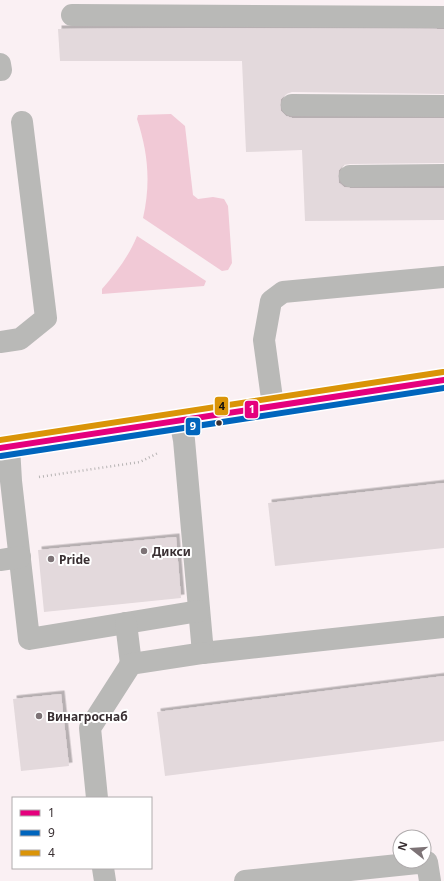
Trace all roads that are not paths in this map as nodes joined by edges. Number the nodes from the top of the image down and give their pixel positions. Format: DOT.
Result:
graph roads {
  1 [pos="72,16"];
  2 [pos="444,17"];
  3 [pos="292,105"];
  4 [pos="444,106"];
  5 [pos="22,122"];
  6 [pos="444,175"];
  7 [pos="350,176"];
  8 [pos="444,277"];
  9 [pos="0,342"];
  10 [pos="444,380"];
  11 [pos="273,406"];
  12 [pos="180,420"];
  13 [pos="4,448"];
  14 [pos="10,559"];
  15 [pos="199,611"];
  16 [pos="126,623"];
  17 [pos="444,627"];
  18 [pos="202,653"];
  19 [pos="131,664"];
  20 [pos="97,797"];
  21 [pos="104,869"];
  22 [pos="105,881"];
  23 [pos="245,881"];
  24 [pos="430,881"];
  1 -- 2 [label="street"];
  3 -- 4 [label="street"];
  5 -- 9 [label="street"];
  6 -- 7 [label="street"];
  8 -- 11 [label="street"];
  10 -- 11 [label="street"];
  11 -- 12 [label="street"];
  12 -- 13 [label="street"];
  12 -- 15 [label="street"];
  13 -- 14 [label="street"];
  14 -- 16 [label="street"];
  15 -- 16 [label="street"];
  15 -- 18 [label="street"];
  16 -- 19 [label="street"];
  17 -- 18 [label="street"];
  18 -- 19 [label="street"];
  19 -- 20 [label="street"];
  21 -- 22 [label="street"];
  23 -- 24 [label="street"];
}
